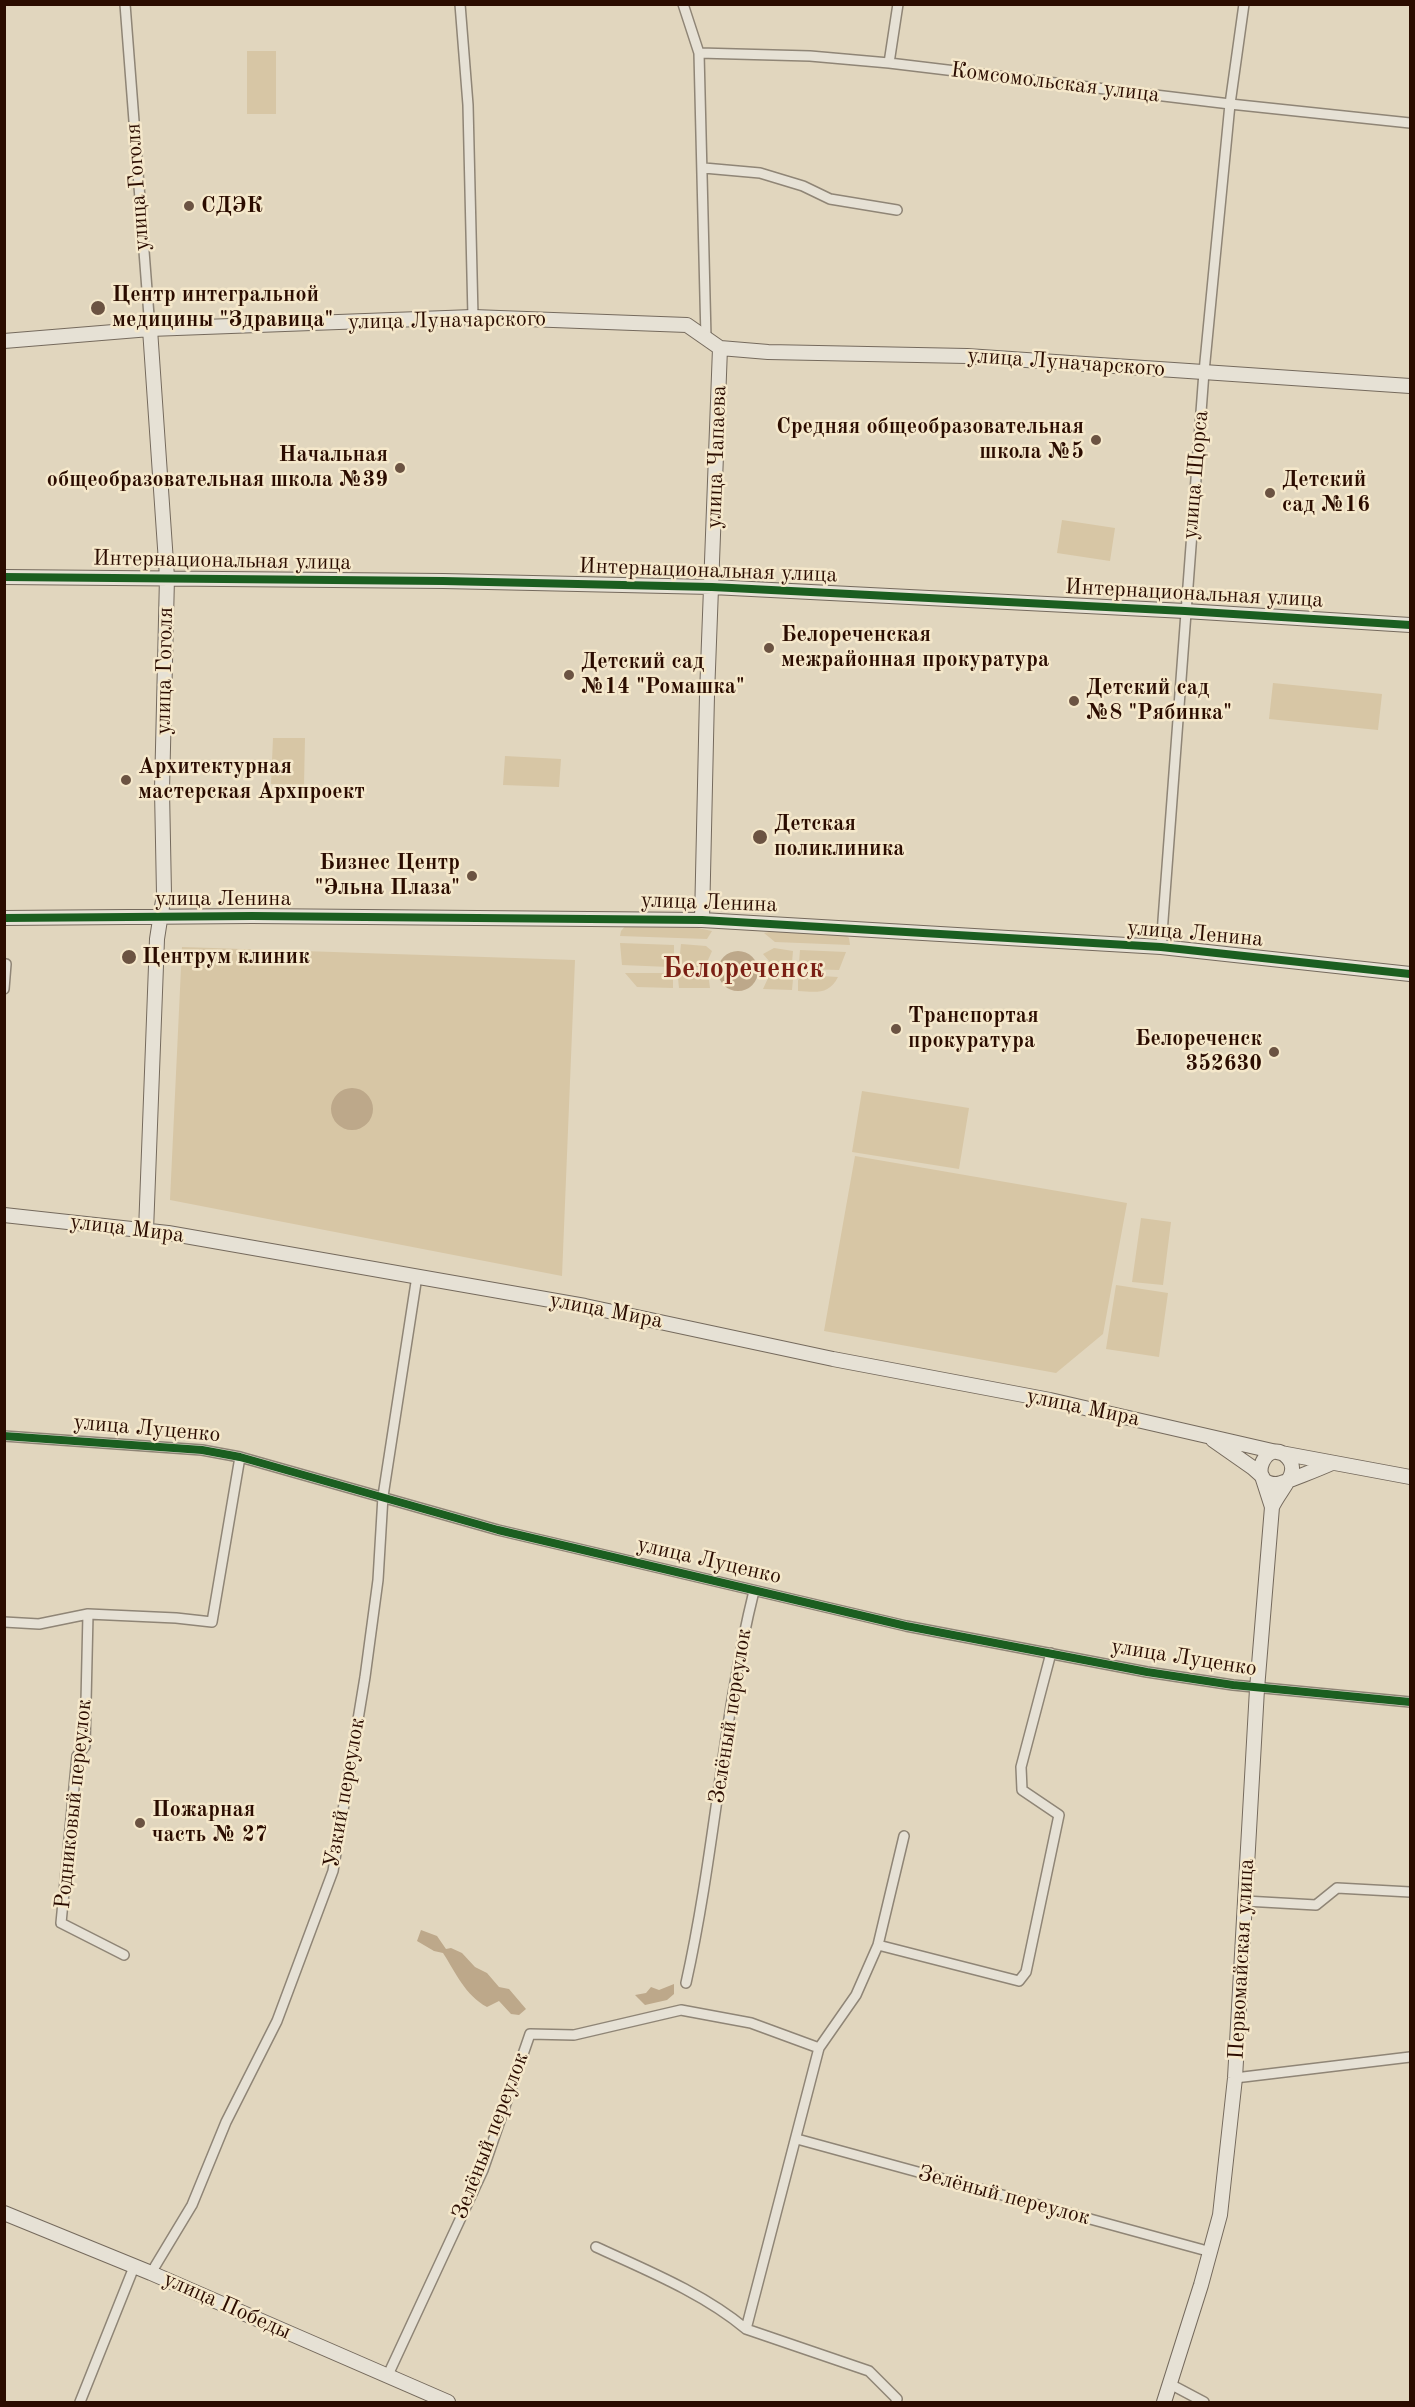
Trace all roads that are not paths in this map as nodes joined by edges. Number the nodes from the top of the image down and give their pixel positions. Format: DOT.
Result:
graph roads {
  1 [pos="125,4"];
  2 [pos="460,4"];
  3 [pos="683,4"];
  4 [pos="898,4"];
  5 [pos="1244,4"];
  6 [pos="699,53"];
  7 [pos="889,63"];
  8 [pos="1230,104"];
  9 [pos="1410,123"];
  10 [pos="704,168"];
  11 [pos="897,210"];
  12 [pos="473,317"];
  13 [pos="150,329"];
  14 [pos="706,338"];
  15 [pos="4,341"];
  16 [pos="720,348"];
  17 [pos="1204,372"];
  18 [pos="1410,386"];
  19 [pos="4,576"];
  20 [pos="167,577"];
  21 [pos="712,587"];
  22 [pos="1185,611"];
  23 [pos="1410,625"];
  24 [pos="159,916"];
  25 [pos="4,918"];
  26 [pos="702,920"];
  27 [pos="1161,947"];
  28 [pos="6,964"];
  29 [pos="1410,974"];
  30 [pos="1410,982"];
  31 [pos="4,989"];
  32 [pos="4,1215"];
  33 [pos="146,1231"];
  34 [pos="417,1276"];
  35 [pos="1204,1434"];
  36 [pos="4,1436"];
  37 [pos="1281,1453"];
  38 [pos="240,1457"];
  39 [pos="1334,1462"];
  40 [pos="1262,1476"];
  41 [pos="1410,1477"];
  42 [pos="1288,1479"];
  43 [pos="383,1496"];
  44 [pos="1272,1507"];
  45 [pos="754,1591"];
  46 [pos="88,1614"];
  47 [pos="4,1622"];
  48 [pos="1051,1653"];
  49 [pos="1257,1689"];
  50 [pos="1410,1702"];
  51 [pos="904,1836"];
  52 [pos="1410,1892"];
  53 [pos="1245,1901"];
  54 [pos="878,1945"];
  55 [pos="124,1955"];
  56 [pos="686,1983"];
  57 [pos="819,2049"];
  58 [pos="1410,2057"];
  59 [pos="1235,2078"];
  60 [pos="797,2139"];
  61 [pos="4,2213"];
  62 [pos="596,2247"];
  63 [pos="1210,2252"];
  64 [pos="134,2267"];
  65 [pos="151,2273"];
  66 [pos="746,2329"];
  67 [pos="387,2377"];
  68 [pos="1170,2384"];
  69 [pos="80,2403"];
  70 [pos="448,2403"];
  71 [pos="896,2403"];
  72 [pos="1164,2403"];
  73 [pos="1204,2403"];
  1 -- 13 [label="street, улица Гоголя"];
  2 -- 12 [label="street"];
  3 -- 6 [label="street"];
  4 -- 7 [label="street"];
  5 -- 8 [label="street, улица Щорса"];
  6 -- 7 [label="street, Комсомольская улица"];
  6 -- 10 [label="street"];
  7 -- 8 [label="street, Комсомольская улица"];
  8 -- 9 [label="street, Комсомольская улица"];
  8 -- 17 [label="street, улица Щорса"];
  10 -- 11 [label="street"];
  10 -- 14 [label="street"];
  12 -- 13 [label="street, улица Луначарского"];
  12 -- 14 [label="street, улица Луначарского"];
  13 -- 15 [label="street, улица Луначарского"];
  13 -- 20 [label="street, улица Гоголя"];
  14 -- 16 [label="street"];
  16 -- 17 [label="street, улица Луначарского"];
  16 -- 21 [label="street, улица Чапаева"];
  17 -- 18 [label="street, улица Луначарского"];
  17 -- 22 [label="street, улица Щорса"];
  19 -- 20 [label="street, Интернациональная улица"];
  20 -- 21 [label="street, Интернациональная улица"];
  20 -- 24 [label="street, улица Гоголя"];
  21 -- 22 [label="street, Интернациональная улица"];
  21 -- 26 [label="street, улица Чапаева"];
  22 -- 23 [label="street, Интернациональная улица"];
  22 -- 27 [label="street, улица Щорса"];
  24 -- 25 [label="street, улица Ленина"];
  24 -- 26 [label="street, улица Ленина"];
  24 -- 33 [label="street, улица Гоголя"];
  26 -- 27 [label="street, улица Ленина"];
  27 -- 29 [label="street, улица Ленина"];
  27 -- 30 [label="street, улица Ленина"];
  28 -- 31 [label="street"];
  32 -- 33 [label="street, улица Мира"];
  33 -- 34 [label="street, улица Мира"];
  34 -- 35 [label="street, улица Мира"];
  34 -- 43 [label="street, Узкий переулок"];
  35 -- 37 [label="street, улица Мира"];
  35 -- 40 [label="street, улица Мира"];
  36 -- 38 [label="street, улица Луценко"];
  37 -- 39 [label="street, улица Мира"];
  37 -- 40 [label="street"];
  37 -- 42 [label="street"];
  38 -- 43 [label="street, улица Луценко"];
  38 -- 46 [label="street"];
  39 -- 41 [label="street, улица Мира"];
  39 -- 42 [label="street"];
  40 -- 42 [label="street"];
  40 -- 44 [label="street, Первомайская улица"];
  42 -- 44 [label="street, Первомайская улица"];
  43 -- 45 [label="street, улица Луценко"];
  43 -- 65 [label="street, Узкий переулок"];
  44 -- 49 [label="street, Первомайская улица"];
  45 -- 48 [label="street, улица Луценко"];
  45 -- 56 [label="street, Зелёный переулок"];
  46 -- 47 [label="street"];
  46 -- 55 [label="street, Родниковый переулок"];
  48 -- 49 [label="street, улица Луценко"];
  48 -- 54 [label="street"];
  49 -- 50 [label="street, улица Луценко"];
  49 -- 53 [label="street, Первомайская улица"];
  51 -- 54 [label="street"];
  52 -- 53 [label="street"];
  53 -- 59 [label="street, Первомайская улица"];
  54 -- 57 [label="street"];
  57 -- 60 [label="street"];
  57 -- 67 [label="street, Зелёный переулок"];
  58 -- 59 [label="street"];
  59 -- 63 [label="street, Первомайская улица"];
  60 -- 63 [label="street, Зелёный переулок"];
  60 -- 66 [label="street"];
  61 -- 64 [label="street, улица Победы"];
  62 -- 66 [label="street"];
  63 -- 68 [label="street, Первомайская улица"];
  64 -- 65 [label="street, улица Победы"];
  64 -- 69 [label="street"];
  65 -- 67 [label="street, улица Победы"];
  66 -- 71 [label="street"];
  67 -- 70 [label="street, улица Победы"];
  68 -- 72 [label="street, Первомайская улица"];
  68 -- 73 [label="street"];
}
